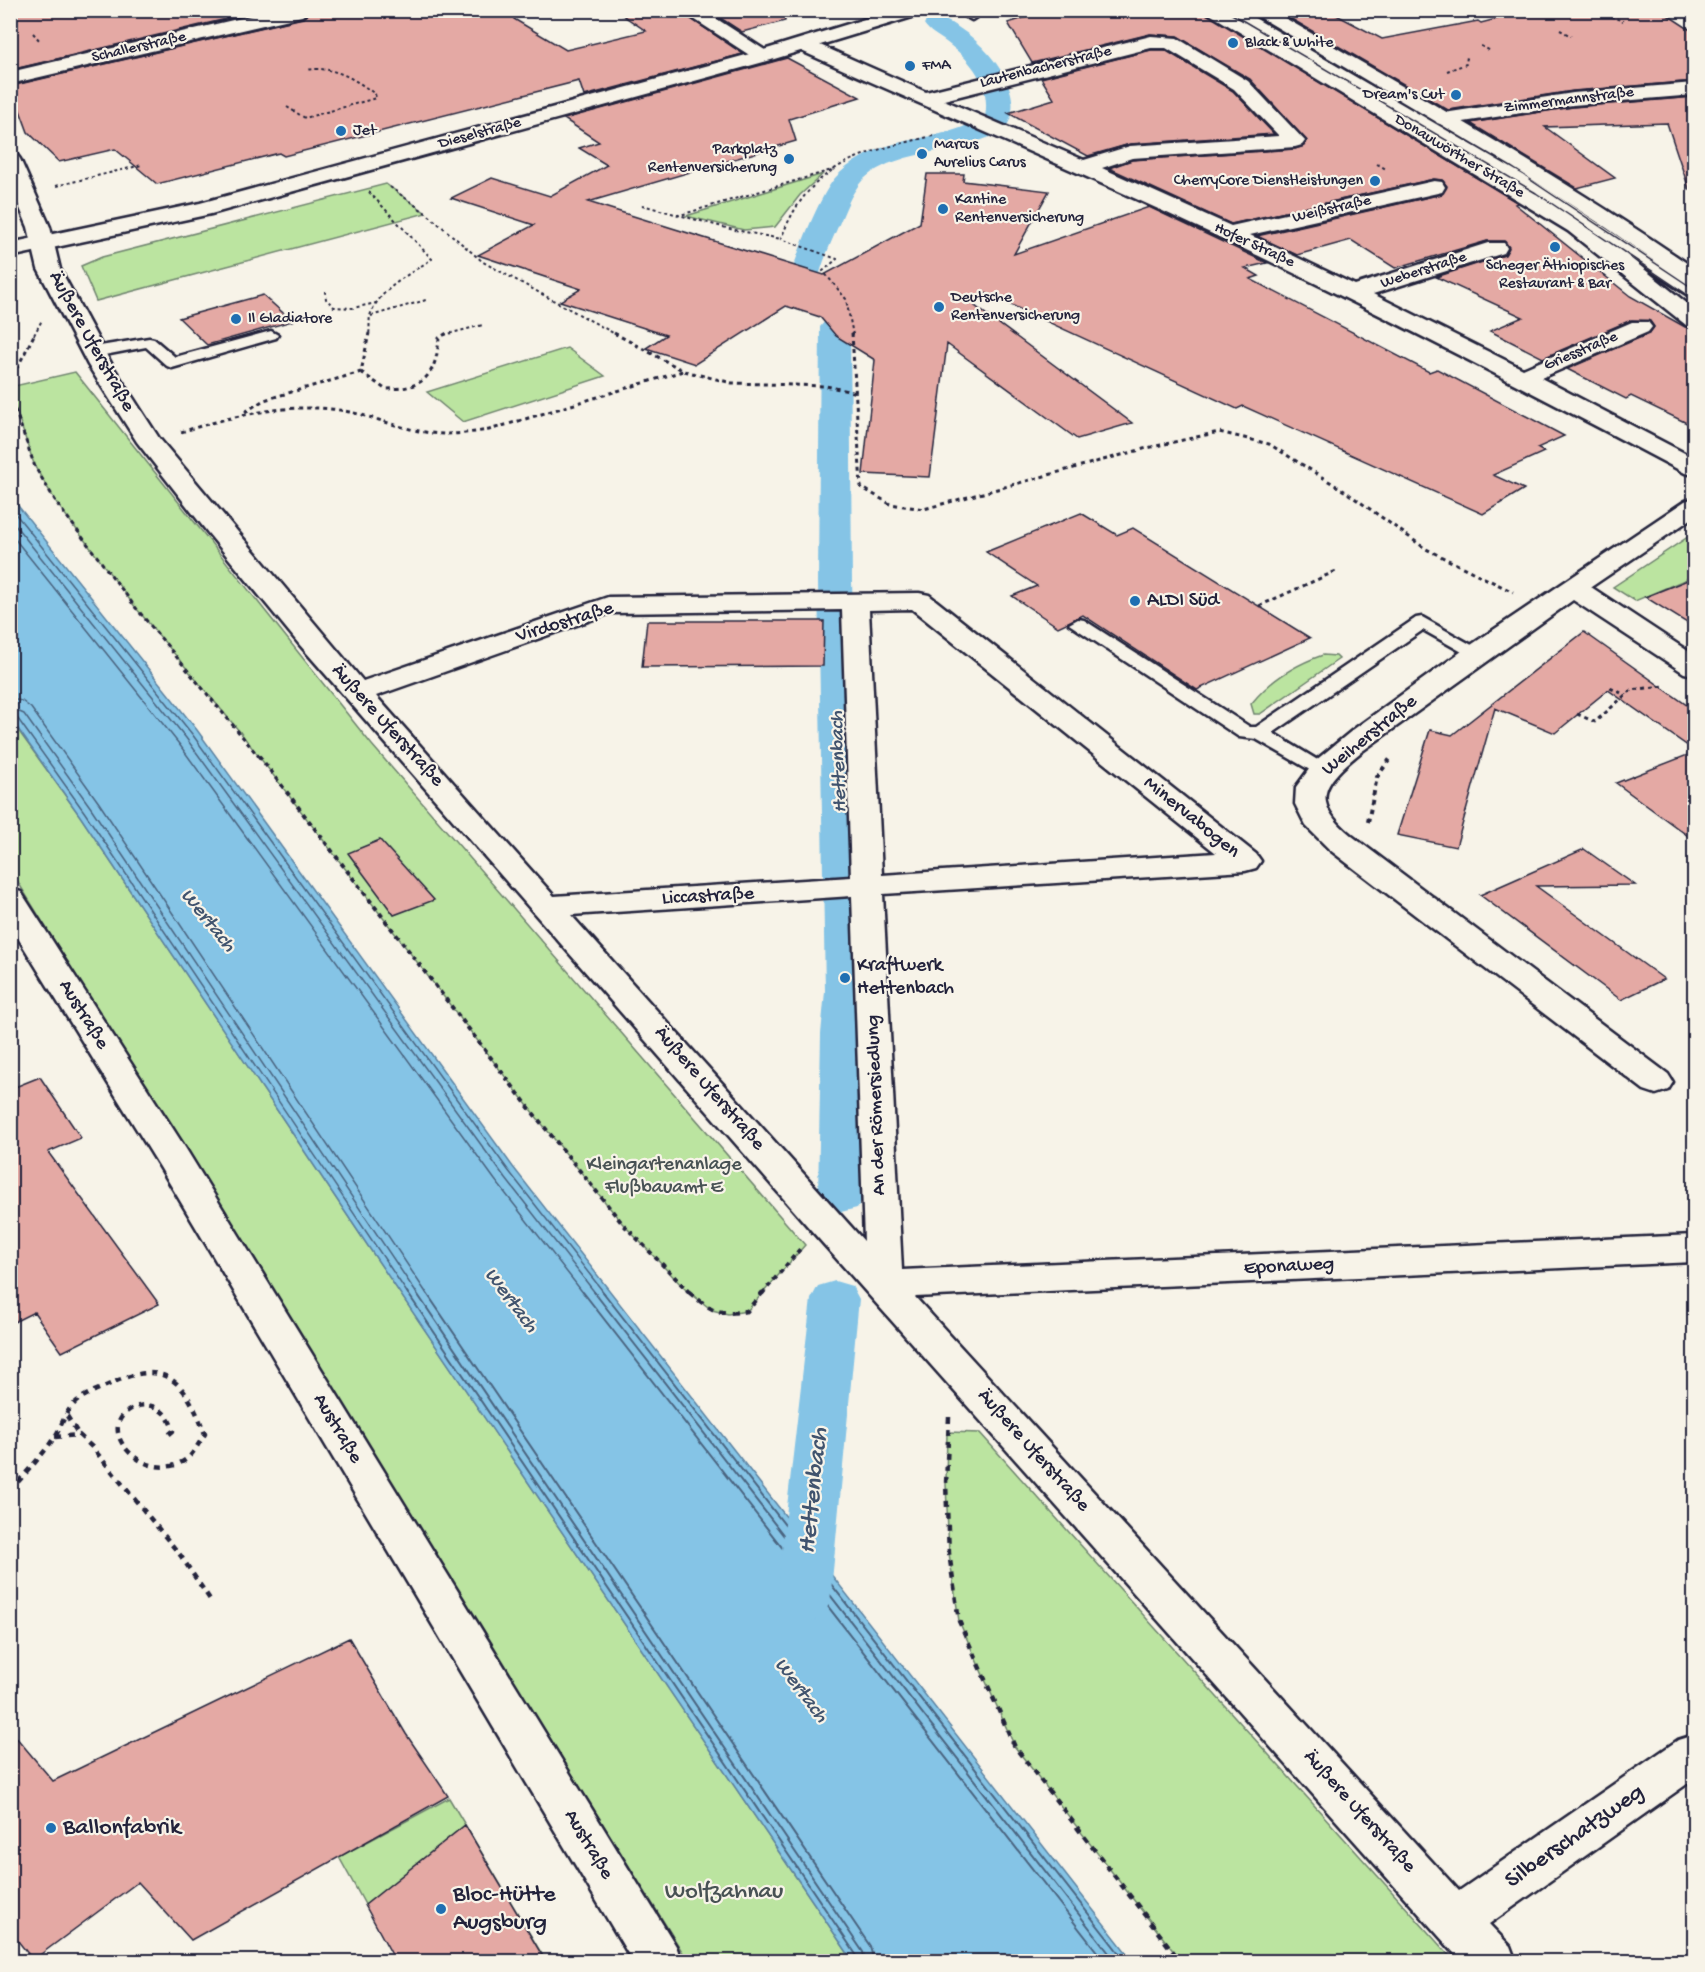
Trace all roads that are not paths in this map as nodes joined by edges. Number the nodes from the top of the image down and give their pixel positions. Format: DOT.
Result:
graph roads {
  1 [pos="302,10"];
  2 [pos="689,10"];
  3 [pos="915,10"];
  4 [pos="959,10"];
  5 [pos="1212,10"];
  6 [pos="1232,10"];
  7 [pos="1257,10"];
  8 [pos="972,16"];
  9 [pos="804,45"];
  10 [pos="764,56"];
  11 [pos="10,78"];
  12 [pos="1695,89"];
  13 [pos="922,99"];
  14 [pos="1444,119"];
  15 [pos="10,159"];
  16 [pos="1081,168"];
  17 [pos="1434,187"];
  18 [pos="1576,226"];
  19 [pos="1229,233"];
  20 [pos="1617,242"];
  21 [pos="42,244"];
  22 [pos="1496,248"];
  23 [pos="10,250"];
  24 [pos="1695,278"];
  25 [pos="1353,293"];
  26 [pos="1695,293"];
  27 [pos="1695,320"];
  28 [pos="1640,327"];
  29 [pos="271,335"];
  30 [pos="94,352"];
  31 [pos="1522,378"];
  32 [pos="1695,468"];
  33 [pos="1695,506"];
  34 [pos="1572,587"];
  35 [pos="855,602"];
  36 [pos="1078,624"];
  37 [pos="1478,652"];
  38 [pos="467,660"];
  39 [pos="1695,667"];
  40 [pos="357,693"];
  41 [pos="1260,733"];
  42 [pos="1322,771"];
  43 [pos="868,887"];
  44 [pos="10,899"];
  45 [pos="549,906"];
  46 [pos="1656,1082"];
  47 [pos="1695,1248"];
  48 [pos="884,1285"];
  49 [pos="1695,1754"];
  50 [pos="1456,1920"];
  51 [pos="659,1962"];
  52 [pos="1493,1962"];
  1 -- 11 [label="street, Schallerstraße"];
  2 -- 10 [label="street"];
  3 -- 9 [label="street, Dieselstraße"];
  4 -- 8 [label="lane"];
  5 -- 18 [label="street, Donauwörther Straße"];
  6 -- 20 [label="lane"];
  7 -- 14 [label="street, Donauwörther Straße"];
  9 -- 10 [label="street, Dieselstraße"];
  9 -- 13 [label="street, Hofer Straße"];
  10 -- 21 [label="street, Dieselstraße"];
  12 -- 14 [label="street, Zimmermannstraße"];
  13 -- 16 [label="street, Hofer Straße"];
  13 -- 16 [label="street, Lautenbacherstraße"];
  14 -- 24 [label="street, Donauwörther Straße"];
  15 -- 21 [label="street, Äußere Uferstraße"];
  16 -- 19 [label="street, Hofer Straße"];
  17 -- 19 [label="street, Weißstraße"];
  18 -- 20 [label="lane"];
  18 -- 27 [label="street, Donauwörther Straße"];
  19 -- 25 [label="street, Hofer Straße"];
  20 -- 26 [label="lane"];
  21 -- 23 [label="street, Dieselstraße"];
  21 -- 30 [label="street, Äußere Uferstraße"];
  22 -- 25 [label="street, Weberstraße"];
  25 -- 31 [label="street, Hofer Straße"];
  28 -- 31 [label="street, Griesstraße"];
  29 -- 30 [label="lane"];
  30 -- 40 [label="street, Äußere Uferstraße"];
  31 -- 32 [label="street, Hofer Straße"];
  33 -- 34 [label="street, Weiherstraße"];
  34 -- 37 [label="street, Weiherstraße"];
  34 -- 39 [label="street"];
  35 -- 40 [label="street, Virdostraße"];
  35 -- 43 [label="street, An der Römersiedlung"];
  35 -- 43 [label="street, Minervabogen"];
  36 -- 41 [label="lane"];
  37 -- 41 [label="lane"];
  37 -- 42 [label="street, Weiherstraße"];
  38 -- 40 [label="lane"];
  40 -- 45 [label="street, Äußere Uferstraße"];
  41 -- 42 [label="lane"];
  42 -- 46 [label="street, Weiherstraße"];
  43 -- 45 [label="street, Liccastraße"];
  43 -- 48 [label="street, An der Römersiedlung"];
  44 -- 51 [label="street, Austraße"];
  45 -- 48 [label="street, Äußere Uferstraße"];
  47 -- 48 [label="street, Eponaweg"];
  48 -- 50 [label="street, Äußere Uferstraße"];
  49 -- 50 [label="street, Silberschatzweg"];
  50 -- 52 [label="street, Äußere Uferstraße"];
}
